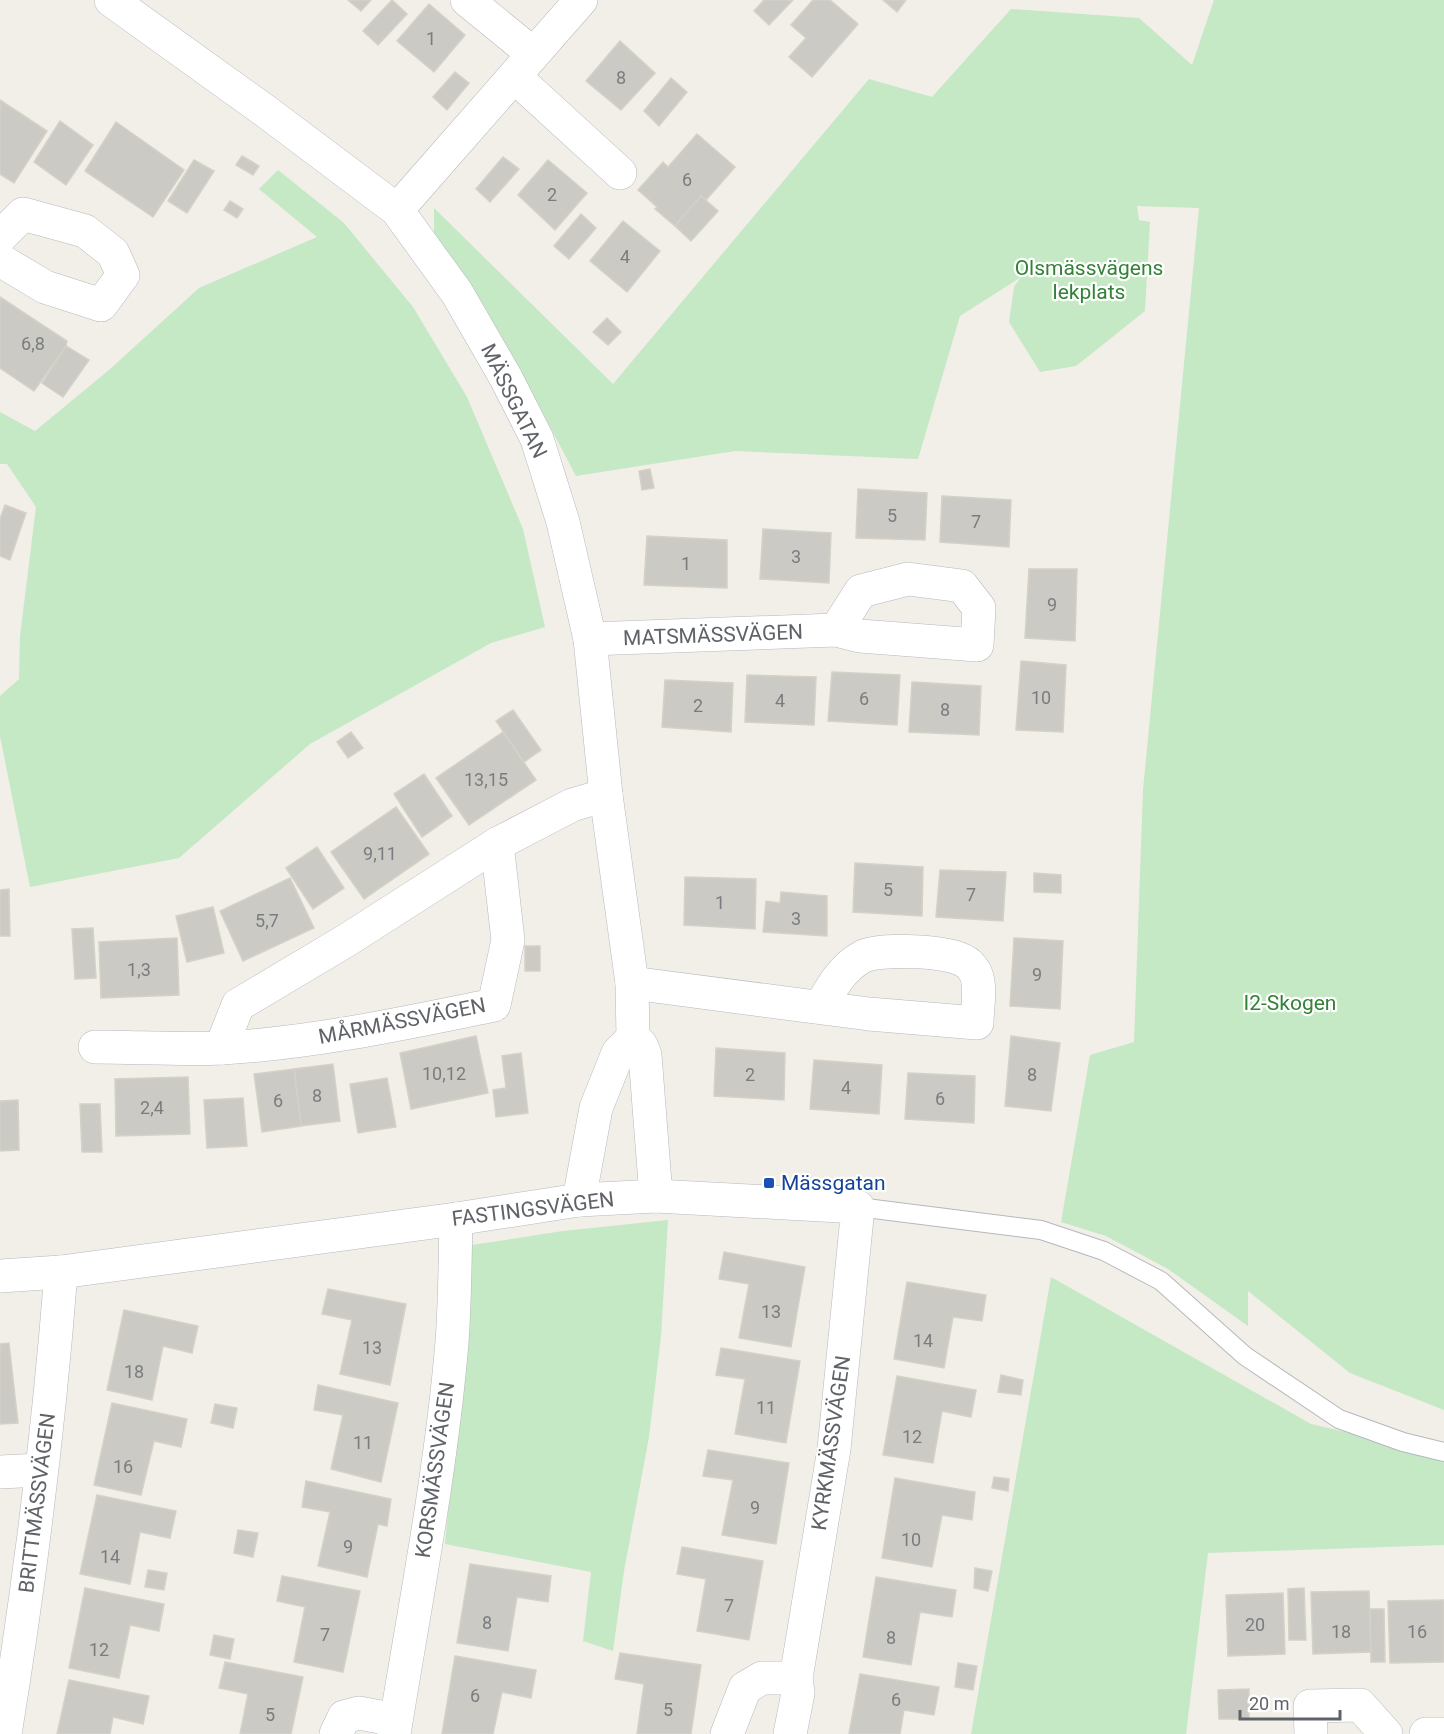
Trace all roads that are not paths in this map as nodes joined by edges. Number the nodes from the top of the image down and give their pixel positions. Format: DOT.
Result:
graph roads {
  1 [pos="111,0"];
  2 [pos="467,0"];
  3 [pos="580,0"];
  4 [pos="524,65"];
  5 [pos="620,172"];
  6 [pos="397,210"];
  7 [pos="0,237"];
  8 [pos="0,260"];
  9 [pos="836,630"];
  10 [pos="590,639"];
  11 [pos="606,795"];
  12 [pos="497,844"];
  13 [pos="632,983"];
  14 [pos="821,1006"];
  15 [pos="633,1038"];
  16 [pos="95,1047"];
  17 [pos="221,1048"];
  18 [pos="656,1196"];
  19 [pos="579,1200"];
  20 [pos="858,1207"];
  21 [pos="456,1219"];
  22 [pos="61,1272"];
  23 [pos="0,1276"];
  24 [pos="1444,1452"];
  25 [pos="40,1470"];
  26 [pos="0,1472"];
  27 [pos="796,1678"];
  28 [pos="395,1727"];
  29 [pos="5,1734"];
  30 [pos="336,1734"];
  31 [pos="727,1734"];
  32 [pos="790,1734"];
  33 [pos="1311,1734"];
  34 [pos="1386,1734"];
  35 [pos="1426,1734"];
  36 [pos="1444,1734"];
  1 -- 6 [label="street, MÄSSGATAN"];
  2 -- 4 [label="street"];
  3 -- 4 [label="street"];
  4 -- 5 [label="street"];
  4 -- 6 [label="street"];
  6 -- 10 [label="street, MÄSSGATAN"];
  7 -- 8 [label="street"];
  9 -- 10 [label="street, MATSMÄSSVÄGEN"];
  10 -- 11 [label="street, MÄSSGATAN"];
  11 -- 12 [label="street"];
  11 -- 13 [label="street, MÄSSGATAN"];
  12 -- 17 [label="street"];
  12 -- 17 [label="street, MÅRMÄSSVÄGEN"];
  13 -- 14 [label="street"];
  13 -- 15 [label="street, MÄSSGATAN"];
  15 -- 18 [label="street, MÄSSGATAN"];
  15 -- 19 [label="street"];
  16 -- 17 [label="street, MÅRMÄSSVÄGEN"];
  18 -- 19 [label="street, FASTINGSVÄGEN"];
  18 -- 20 [label="street, FASTINGSVÄGEN"];
  19 -- 21 [label="street, FASTINGSVÄGEN"];
  20 -- 24 [label="lane, FASTINGSVÄGEN"];
  20 -- 27 [label="street, KYRKMÄSSVÄGEN"];
  21 -- 22 [label="street, FASTINGSVÄGEN"];
  21 -- 28 [label="street, KORSMÄSSVÄGEN"];
  22 -- 23 [label="street, FASTINGSVÄGEN"];
  22 -- 25 [label="street, BRITTMÄSSVÄGEN"];
  25 -- 26 [label="street"];
  25 -- 29 [label="street, BRITTMÄSSVÄGEN"];
  27 -- 31 [label="street"];
  27 -- 32 [label="street, KYRKMÄSSVÄGEN"];
  28 -- 30 [label="street, KORSMÄSSVÄGEN"];
  33 -- 34 [label="street"];
  35 -- 36 [label="street"];
}
